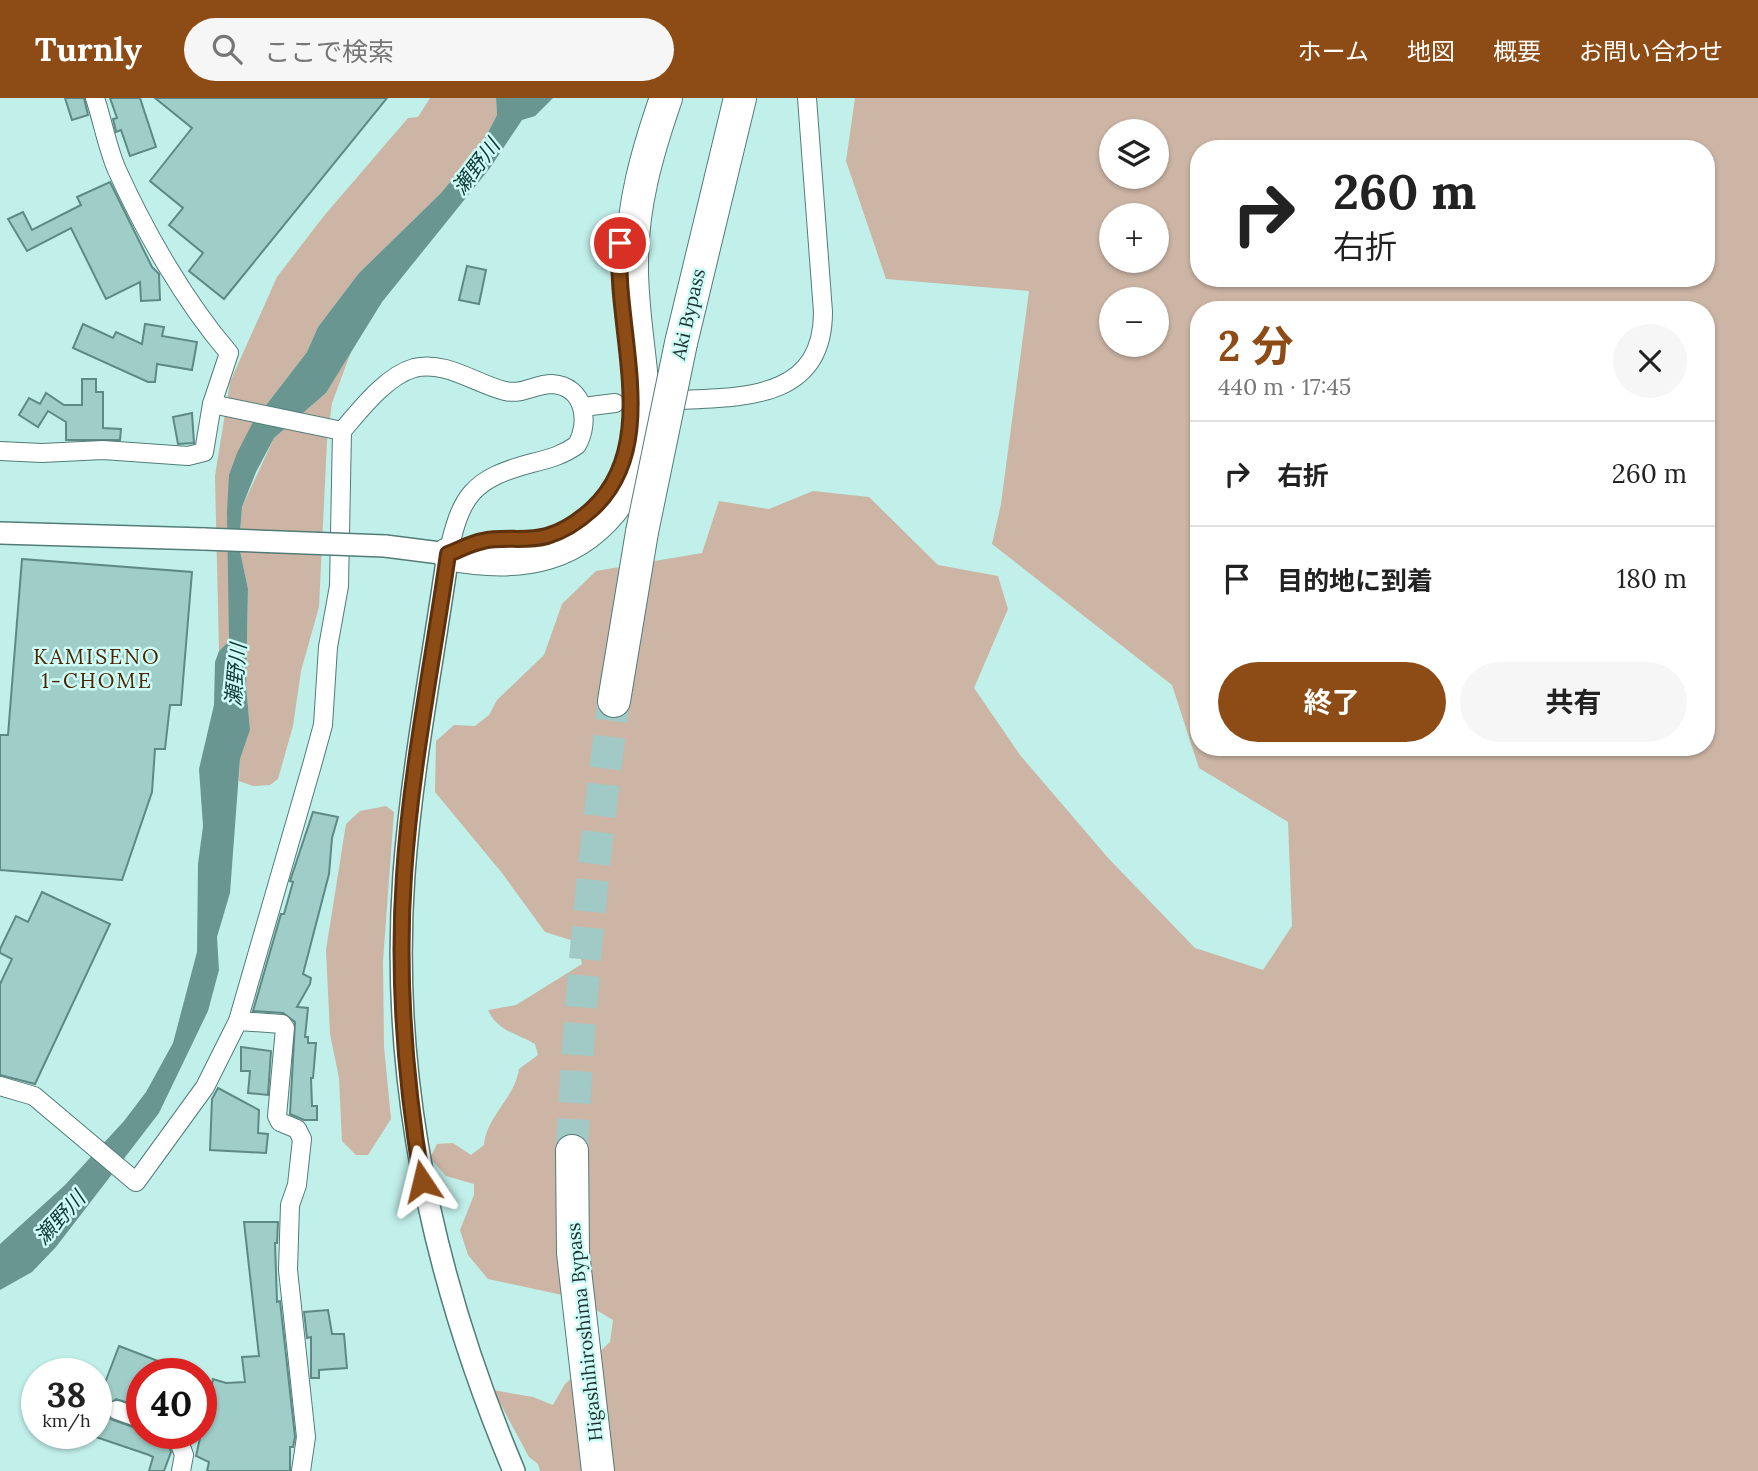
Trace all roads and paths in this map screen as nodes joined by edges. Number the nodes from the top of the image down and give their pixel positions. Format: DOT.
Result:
graph roads {
  1 [pos="95,98"];
  2 [pos="653,98"];
  3 [pos="667,98"];
  4 [pos="740,98"];
  5 [pos="807,98"];
  6 [pos="651,402"];
  7 [pos="615,403"];
  8 [pos="215,405"];
  9 [pos="583,407"];
  10 [pos="337,430"];
  11 [pos="0,451"];
  12 [pos="0,533"];
  13 [pos="448,554"];
  14 [pos="614,701"];
  15 [pos="238,1021"];
  16 [pos="0,1086"];
  17 [pos="572,1152"];
  18 [pos="117,1410"];
  19 [pos="126,1413"];
  20 [pos="182,1449"];
  21 [pos="181,1471"];
  22 [pos="301,1471"];
  23 [pos="514,1471"];
  24 [pos="598,1471"];
  1 -- 8 [label="street"];
  2 -- 13 [label="highway"];
  3 -- 13 [label="highway"];
  4 -- 14 [label="highway, Aki Bypass, bridge"];
  5 -- 6 [label="street"];
  7 -- 9 [label="street"];
  8 -- 10 [label="street"];
  8 -- 11 [label="street"];
  9 -- 10 [label="street"];
  9 -- 13 [label="street"];
  10 -- 15 [label="street"];
  12 -- 13 [label="street, bridge"];
  13 -- 23 [label="street"];
  15 -- 16 [label="street"];
  15 -- 22 [label="street"];
  17 -- 24 [label="highway, Higashihiroshima Bypass"];
  18 -- 19 [label="street"];
  20 -- 21 [label="street"];
}
